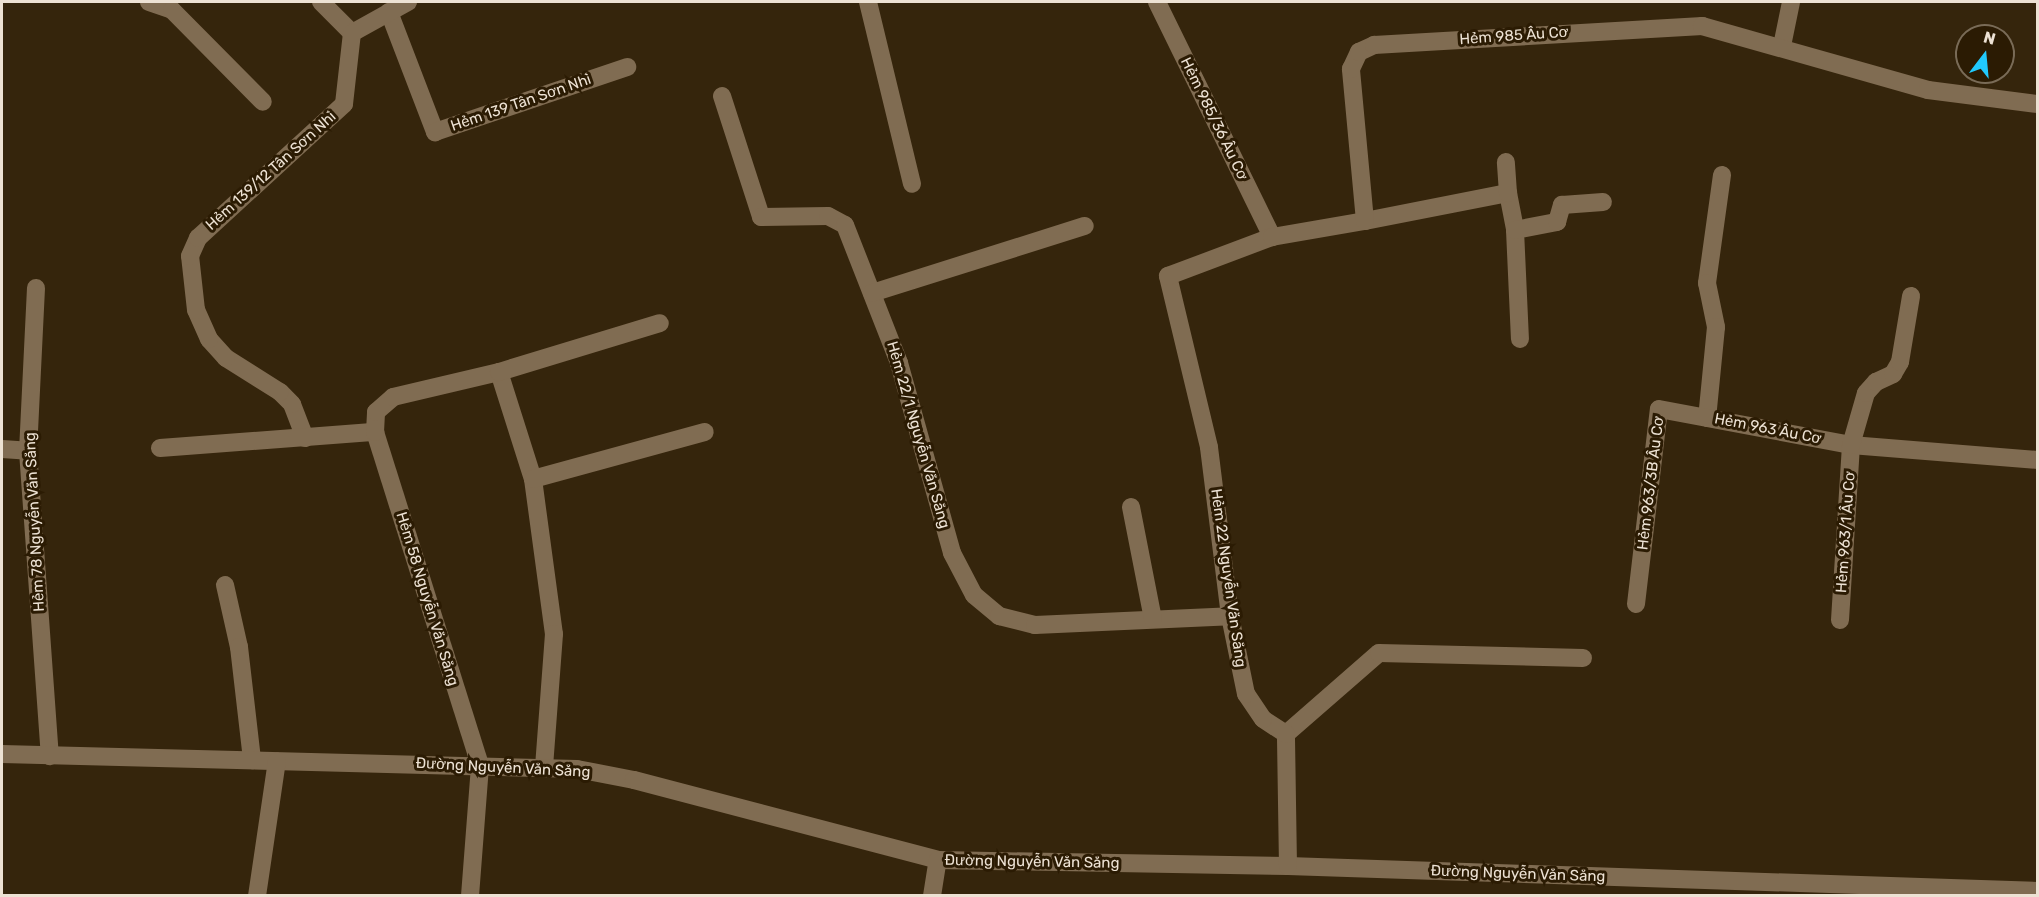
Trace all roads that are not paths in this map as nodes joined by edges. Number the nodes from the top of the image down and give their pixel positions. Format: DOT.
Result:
graph roads {
  1 [pos="149,2"];
  2 [pos="321,2"];
  3 [pos="408,2"];
  4 [pos="868,2"];
  5 [pos="1157,2"];
  6 [pos="1791,2"];
  7 [pos="389,12"];
  8 [pos="352,33"];
  9 [pos="1782,46"];
  10 [pos="627,67"];
  11 [pos="722,96"];
  12 [pos="262,102"];
  13 [pos="2037,104"];
  14 [pos="1506,162"];
  15 [pos="1722,175"];
  16 [pos="912,184"];
  17 [pos="1508,193"];
  18 [pos="1603,202"];
  19 [pos="1365,221"];
  20 [pos="1086,226"];
  21 [pos="1515,230"];
  22 [pos="1272,237"];
  23 [pos="36,288"];
  24 [pos="872,293"];
  25 [pos="1911,296"];
  26 [pos="660,323"];
  27 [pos="1520,339"];
  28 [pos="499,372"];
  29 [pos="1707,418"];
  30 [pos="375,432"];
  31 [pos="705,432"];
  32 [pos="305,438"];
  33 [pos="1851,445"];
  34 [pos="160,448"];
  35 [pos="2,449"];
  36 [pos="28,451"];
  37 [pos="2037,460"];
  38 [pos="533,479"];
  39 [pos="1131,507"];
  40 [pos="225,585"];
  41 [pos="1636,604"];
  42 [pos="1230,616"];
  43 [pos="1153,619"];
  44 [pos="1840,620"];
  45 [pos="1583,658"];
  46 [pos="1286,734"];
  47 [pos="2,754"];
  48 [pos="50,756"];
  49 [pos="252,760"];
  50 [pos="277,761"];
  51 [pos="480,765"];
  52 [pos="544,766"];
  53 [pos="938,860"];
  54 [pos="1288,866"];
  55 [pos="2037,891"];
  56 [pos="257,896"];
  57 [pos="470,896"];
  58 [pos="932,896"];
  1 -- 12 [label="street"];
  2 -- 8 [label="street"];
  3 -- 7 [label="street"];
  4 -- 16 [label="street"];
  5 -- 22 [label="street, Hẻm 985/36 Âu Cơ"];
  6 -- 9 [label="street"];
  7 -- 8 [label="street"];
  7 -- 10 [label="street, Hẻm 139 Tân Sơn Nhì"];
  8 -- 32 [label="street, Hẻm 139/12 Tân Sơn Nhì"];
  9 -- 13 [label="street, Hẻm 985 Âu Cơ"];
  9 -- 19 [label="street, Hẻm 985 Âu Cơ"];
  11 -- 24 [label="street, Hẻm 22/1 Nguyễn Văn Săng"];
  14 -- 17 [label="street"];
  15 -- 29 [label="street, Hẻm 963 Âu Cơ"];
  17 -- 19 [label="street"];
  17 -- 21 [label="street"];
  18 -- 21 [label="street"];
  19 -- 22 [label="street"];
  20 -- 24 [label="street"];
  21 -- 27 [label="street"];
  22 -- 42 [label="street, Hẻm 22 Nguyễn Văn Săng"];
  23 -- 36 [label="street, Hẻm 78 Nguyễn Văn Săng"];
  24 -- 43 [label="street, Hẻm 22/1 Nguyễn Văn Săng"];
  25 -- 33 [label="street, Hẻm 963/1 Âu Cơ"];
  26 -- 28 [label="street"];
  28 -- 30 [label="street"];
  28 -- 38 [label="street"];
  29 -- 33 [label="street, Hẻm 963 Âu Cơ"];
  29 -- 41 [label="street, Hẻm 963/3B Âu Cơ"];
  30 -- 32 [label="street"];
  30 -- 51 [label="street, Hẻm 58 Nguyễn Văn Săng"];
  31 -- 38 [label="street"];
  32 -- 34 [label="street"];
  33 -- 37 [label="street, Hẻm 963 Âu Cơ"];
  33 -- 44 [label="street, Hẻm 963/1 Âu Cơ"];
  35 -- 36 [label="street"];
  36 -- 48 [label="street, Hẻm 78 Nguyễn Văn Săng"];
  38 -- 52 [label="street"];
  39 -- 43 [label="street"];
  40 -- 49 [label="street"];
  42 -- 43 [label="street, Hẻm 22/1 Nguyễn Văn Săng"];
  42 -- 46 [label="street, Hẻm 22 Nguyễn Văn Săng"];
  45 -- 46 [label="street"];
  46 -- 54 [label="street"];
  47 -- 48 [label="street, Đường Nguyễn Văn Săng"];
  48 -- 49 [label="street, Đường Nguyễn Văn Săng"];
  49 -- 50 [label="street, Đường Nguyễn Văn Săng"];
  50 -- 51 [label="street, Đường Nguyễn Văn Săng"];
  50 -- 56 [label="street"];
  51 -- 52 [label="street, Đường Nguyễn Văn Săng"];
  51 -- 57 [label="street"];
  52 -- 53 [label="street, Đường Nguyễn Văn Săng"];
  53 -- 54 [label="street, Đường Nguyễn Văn Săng"];
  53 -- 58 [label="street"];
  54 -- 55 [label="street, Đường Nguyễn Văn Săng"];
}
